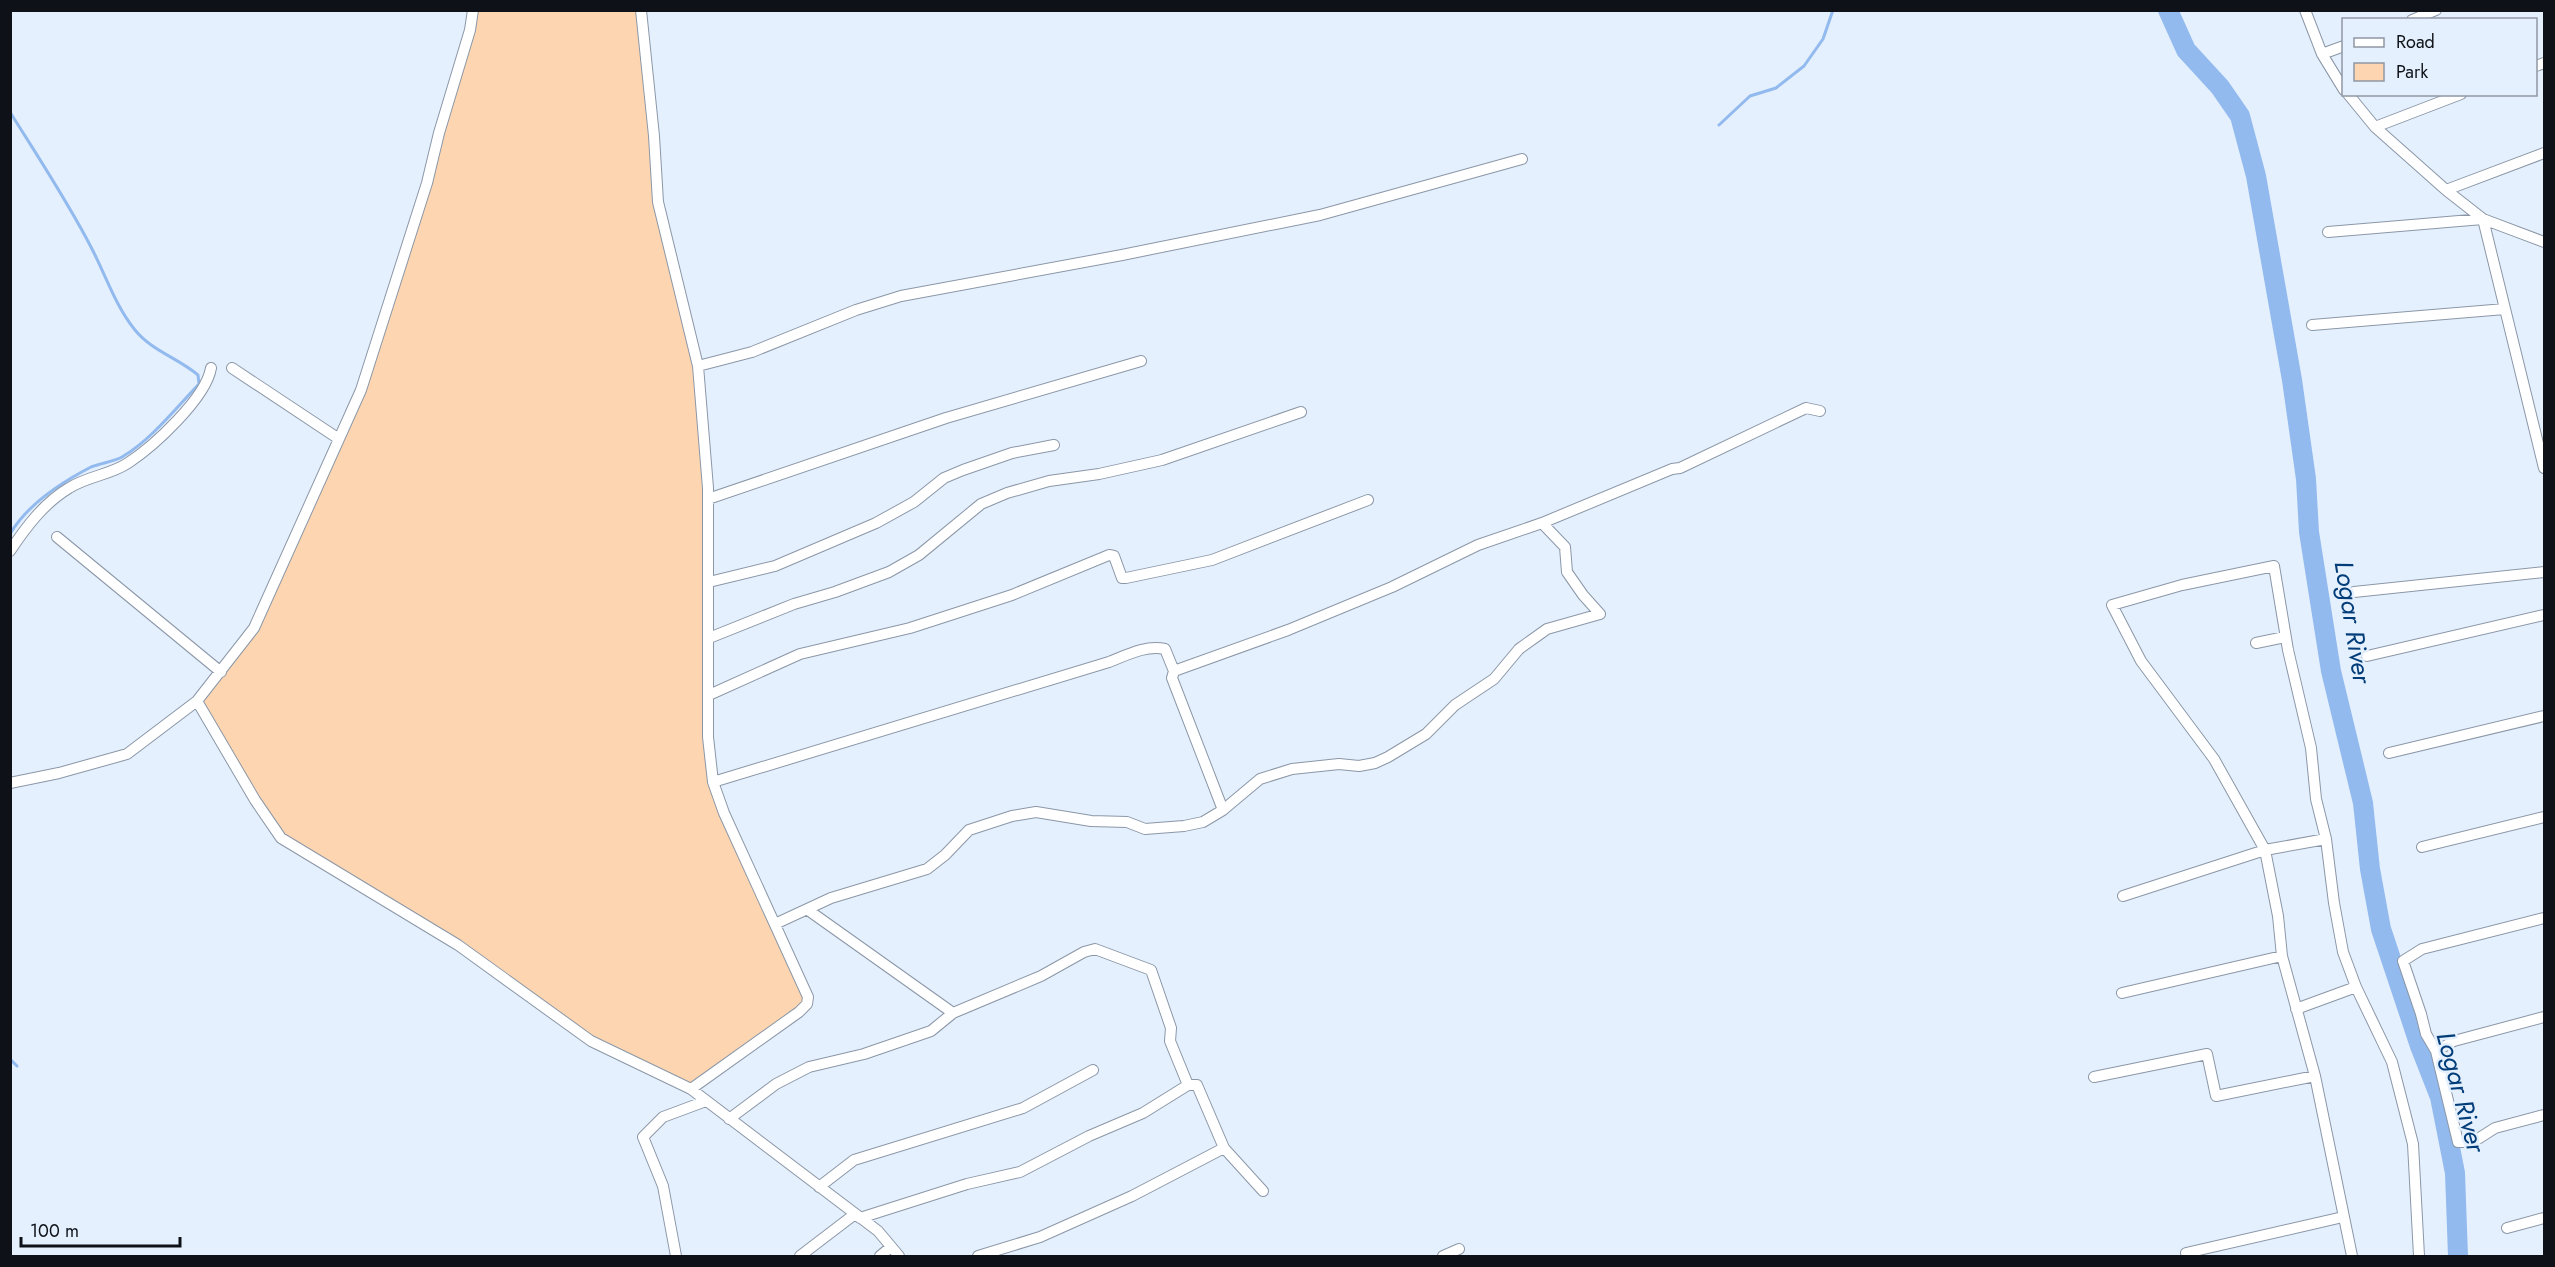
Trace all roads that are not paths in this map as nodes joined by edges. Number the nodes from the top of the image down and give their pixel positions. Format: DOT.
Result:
graph roads {
  1 [pos="473,10"];
  2 [pos="641,10"];
  3 [pos="2305,10"];
  4 [pos="2436,10"];
  5 [pos="2417,18"];
  6 [pos="2342,45"];
  7 [pos="2322,54"];
  8 [pos="2342,88"];
  9 [pos="2350,96"];
  10 [pos="2455,96"];
  11 [pos="2375,127"];
  12 [pos="2544,153"];
  13 [pos="1522,159"];
  14 [pos="2446,190"];
  15 [pos="2483,219"];
  16 [pos="2328,232"];
  17 [pos="2544,242"];
  18 [pos="2505,309"];
  19 [pos="2312,325"];
  20 [pos="1141,361"];
  21 [pos="698,366"];
  22 [pos="211,368"];
  23 [pos="232,368"];
  24 [pos="1820,411"];
  25 [pos="1301,412"];
  26 [pos="339,439"];
  27 [pos="1054,445"];
  28 [pos="2544,468"];
  29 [pos="708,499"];
  30 [pos="1368,500"];
  31 [pos="1542,523"];
  32 [pos="57,537"];
  33 [pos="10,551"];
  34 [pos="2544,572"];
  35 [pos="709,582"];
  36 [pos="2354,592"];
  37 [pos="2544,615"];
  38 [pos="2285,637"];
  39 [pos="709,638"];
  40 [pos="2256,643"];
  41 [pos="2367,656"];
  42 [pos="1174,671"];
  43 [pos="221,672"];
  44 [pos="710,695"];
  45 [pos="197,701"];
  46 [pos="2544,716"];
  47 [pos="2389,753"];
  48 [pos="712,782"];
  49 [pos="10,783"];
  50 [pos="1223,810"];
  51 [pos="2544,817"];
  52 [pos="2326,839"];
  53 [pos="2422,847"];
  54 [pos="2265,850"];
  55 [pos="2123,896"];
  56 [pos="808,910"];
  57 [pos="2544,918"];
  58 [pos="775,924"];
  59 [pos="2282,956"];
  60 [pos="2356,987"];
  61 [pos="2122,993"];
  62 [pos="2296,1009"];
  63 [pos="953,1013"];
  64 [pos="2544,1017"];
  65 [pos="2436,1051"];
  66 [pos="1092,1070"];
  67 [pos="2315,1076"];
  68 [pos="2094,1077"];
  69 [pos="1188,1085"];
  70 [pos="691,1089"];
  71 [pos="706,1101"];
  72 [pos="2544,1116"];
  73 [pos="729,1119"];
  74 [pos="1224,1148"];
  75 [pos="819,1187"];
  76 [pos="1263,1191"];
  77 [pos="858,1216"];
  78 [pos="2343,1217"];
  79 [pos="2544,1218"];
  80 [pos="2507,1228"];
  81 [pos="891,1247"];
  82 [pos="1459,1249"];
  83 [pos="2186,1253"];
  84 [pos="676,1257"];
  85 [pos="800,1257"];
  86 [pos="880,1257"];
  87 [pos="899,1257"];
  88 [pos="978,1257"];
  89 [pos="1443,1257"];
  90 [pos="2352,1257"];
  91 [pos="2419,1257"];
  1 -- 26 [label="street"];
  2 -- 21 [label="street"];
  3 -- 7 [label="street"];
  4 -- 5 [label="street"];
  6 -- 7 [label="street"];
  7 -- 8 [label="street"];
  9 -- 11 [label="street"];
  10 -- 11 [label="street"];
  11 -- 14 [label="street"];
  12 -- 14 [label="street"];
  13 -- 21 [label="street"];
  14 -- 15 [label="street"];
  15 -- 16 [label="street"];
  15 -- 17 [label="street"];
  15 -- 18 [label="street"];
  18 -- 19 [label="street"];
  18 -- 28 [label="street"];
  20 -- 29 [label="street"];
  21 -- 29 [label="street"];
  22 -- 33 [label="street"];
  23 -- 26 [label="street"];
  24 -- 31 [label="street"];
  25 -- 39 [label="street"];
  26 -- 43 [label="street"];
  27 -- 35 [label="street"];
  29 -- 35 [label="street"];
  30 -- 44 [label="street"];
  31 -- 42 [label="street"];
  31 -- 50 [label="street"];
  32 -- 43 [label="street"];
  34 -- 36 [label="street"];
  35 -- 39 [label="street"];
  37 -- 41 [label="street"];
  38 -- 40 [label="street"];
  38 -- 52 [label="street"];
  38 -- 54 [label="street"];
  39 -- 44 [label="street"];
  42 -- 48 [label="street"];
  42 -- 50 [label="street"];
  43 -- 45 [label="street"];
  44 -- 48 [label="street"];
  45 -- 49 [label="street"];
  45 -- 70 [label="street"];
  46 -- 47 [label="street"];
  48 -- 58 [label="street"];
  50 -- 56 [label="street"];
  51 -- 53 [label="street"];
  52 -- 54 [label="street"];
  52 -- 60 [label="street"];
  54 -- 55 [label="street"];
  54 -- 59 [label="street"];
  56 -- 58 [label="street"];
  56 -- 63 [label="street"];
  57 -- 65 [label="street"];
  58 -- 70 [label="street"];
  59 -- 61 [label="street"];
  59 -- 62 [label="street"];
  60 -- 62 [label="street"];
  60 -- 91 [label="street"];
  62 -- 67 [label="street"];
  63 -- 69 [label="street"];
  63 -- 73 [label="street"];
  64 -- 65 [label="street"];
  65 -- 72 [label="street"];
  66 -- 75 [label="street"];
  67 -- 68 [label="street"];
  67 -- 78 [label="street"];
  69 -- 74 [label="street"];
  69 -- 77 [label="street"];
  70 -- 71 [label="street"];
  71 -- 73 [label="street"];
  71 -- 84 [label="street"];
  73 -- 75 [label="street"];
  74 -- 76 [label="street"];
  74 -- 88 [label="street"];
  75 -- 77 [label="street"];
  77 -- 81 [label="street"];
  77 -- 85 [label="street"];
  78 -- 83 [label="street"];
  78 -- 90 [label="street"];
  79 -- 80 [label="street"];
  81 -- 86 [label="street"];
  81 -- 87 [label="street"];
  82 -- 89 [label="street"];
}
